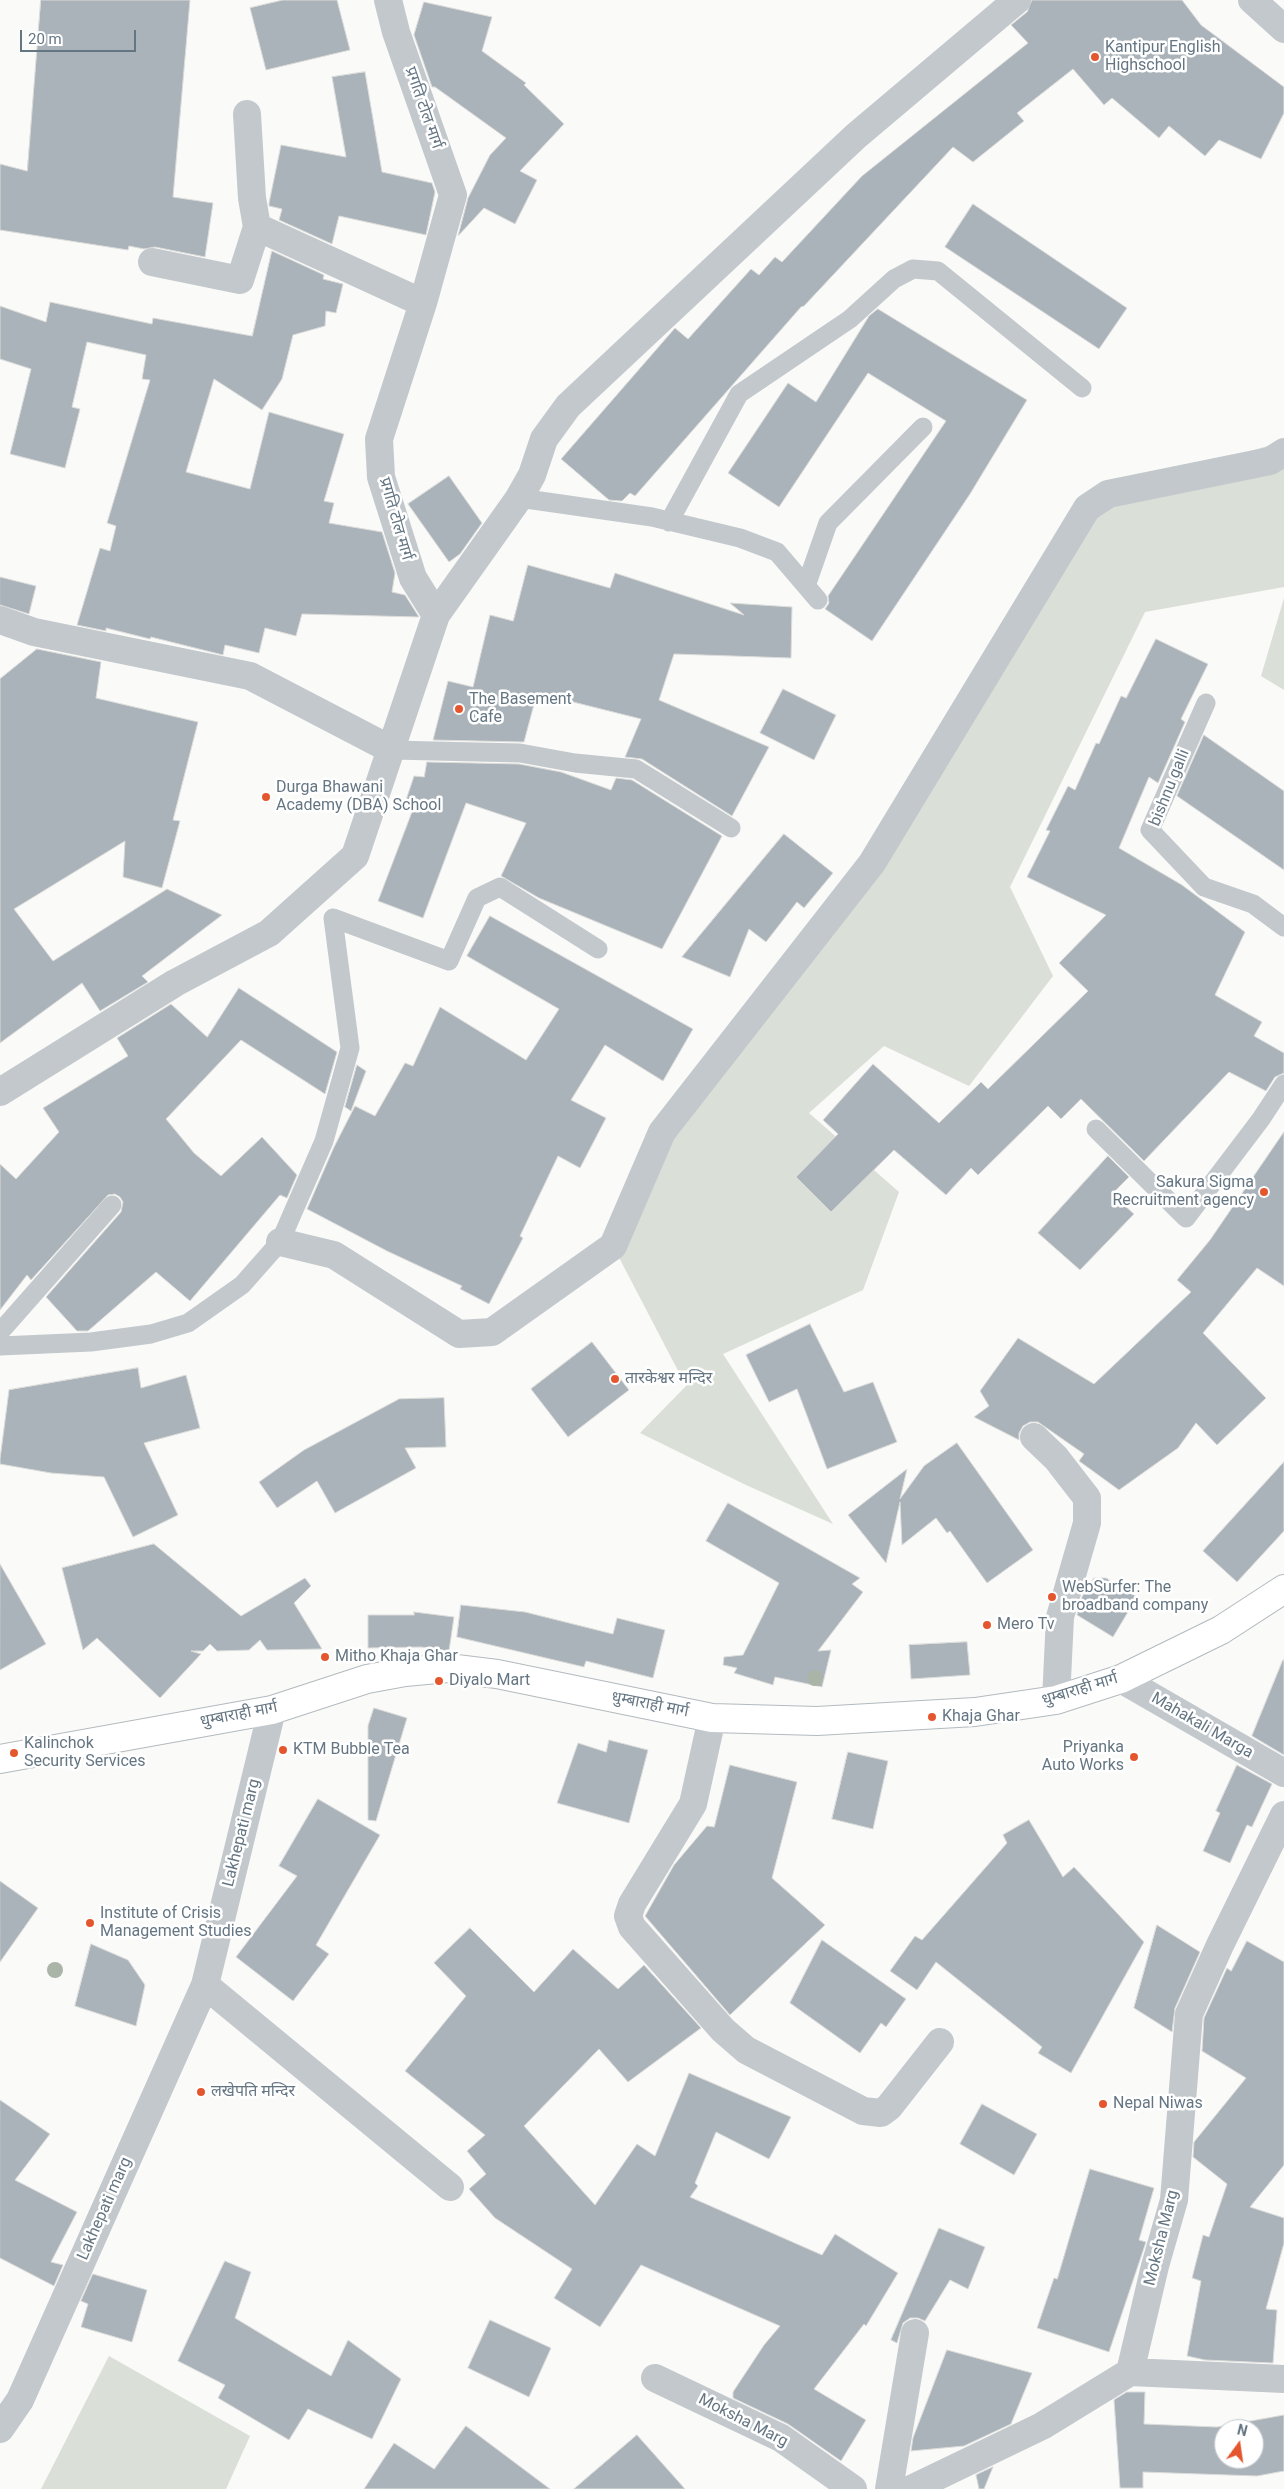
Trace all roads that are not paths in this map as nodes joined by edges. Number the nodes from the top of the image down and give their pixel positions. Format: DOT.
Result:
graph roads {
  1 [pos="388,0"];
  2 [pos="1017,0"];
  3 [pos="1252,0"];
  4 [pos="1284,29"];
  5 [pos="247,114"];
  6 [pos="257,227"];
  7 [pos="152,262"];
  8 [pos="423,303"];
  9 [pos="1082,388"];
  10 [pos="923,428"];
  11 [pos="1284,452"];
  12 [pos="519,498"];
  13 [pos="670,522"];
  14 [pos="436,615"];
  15 [pos="0,620"];
  16 [pos="1206,703"];
  17 [pos="392,750"];
  18 [pos="731,828"];
  19 [pos="1284,927"];
  20 [pos="598,949"];
  21 [pos="1284,1084"];
  22 [pos="0,1092"];
  23 [pos="1096,1129"];
  24 [pos="112,1204"];
  25 [pos="280,1242"];
  26 [pos="0,1332"];
  27 [pos="0,1346"];
  28 [pos="1034,1437"];
  29 [pos="1284,1589"];
  30 [pos="1121,1678"];
  31 [pos="1056,1700"];
  32 [pos="272,1710"];
  33 [pos="712,1718"];
  34 [pos="0,1759"];
  35 [pos="1284,1773"];
  36 [pos="1284,1815"];
  37 [pos="205,1985"];
  38 [pos="940,2042"];
  39 [pos="450,2187"];
  40 [pos="915,2333"];
  41 [pos="1130,2372"];
  42 [pos="654,2378"];
  43 [pos="1284,2379"];
  44 [pos="0,2429"];
  45 [pos="853,2489"];
  46 [pos="889,2489"];
  47 [pos="911,2489"];
  1 -- 8 [label="street, प्रगति टोल मार्ग"];
  2 -- 12 [label="street"];
  3 -- 4 [label="street"];
  5 -- 6 [label="street"];
  6 -- 7 [label="street"];
  6 -- 8 [label="street"];
  8 -- 14 [label="street, प्रगति टोल मार्ग"];
  9 -- 13 [label="lane"];
  10 -- 13 [label="lane"];
  11 -- 25 [label="street"];
  12 -- 13 [label="lane"];
  12 -- 14 [label="street"];
  14 -- 17 [label="street"];
  15 -- 17 [label="street"];
  16 -- 19 [label="lane, bishnu galli"];
  17 -- 18 [label="lane"];
  17 -- 22 [label="street"];
  20 -- 25 [label="lane"];
  21 -- 23 [label="lane"];
  24 -- 26 [label="lane"];
  25 -- 27 [label="lane"];
  28 -- 31 [label="street"];
  29 -- 30 [label="main road, धुम्बाराही मार्ग"];
  30 -- 31 [label="main road, धुम्बाराही मार्ग"];
  30 -- 35 [label="street, Mahakali Marga"];
  31 -- 33 [label="main road, धुम्बाराही मार्ग"];
  32 -- 33 [label="main road, धुम्बाराही मार्ग"];
  32 -- 34 [label="main road, धुम्बाराही मार्ग"];
  32 -- 37 [label="street, Lakhepati marg"];
  33 -- 38 [label="street"];
  36 -- 41 [label="street, Moksha Marg"];
  37 -- 39 [label="street"];
  37 -- 44 [label="street, Lakhepati marg"];
  40 -- 46 [label="street"];
  41 -- 43 [label="street"];
  41 -- 47 [label="street"];
  42 -- 45 [label="street, Moksha Marg"];
}
